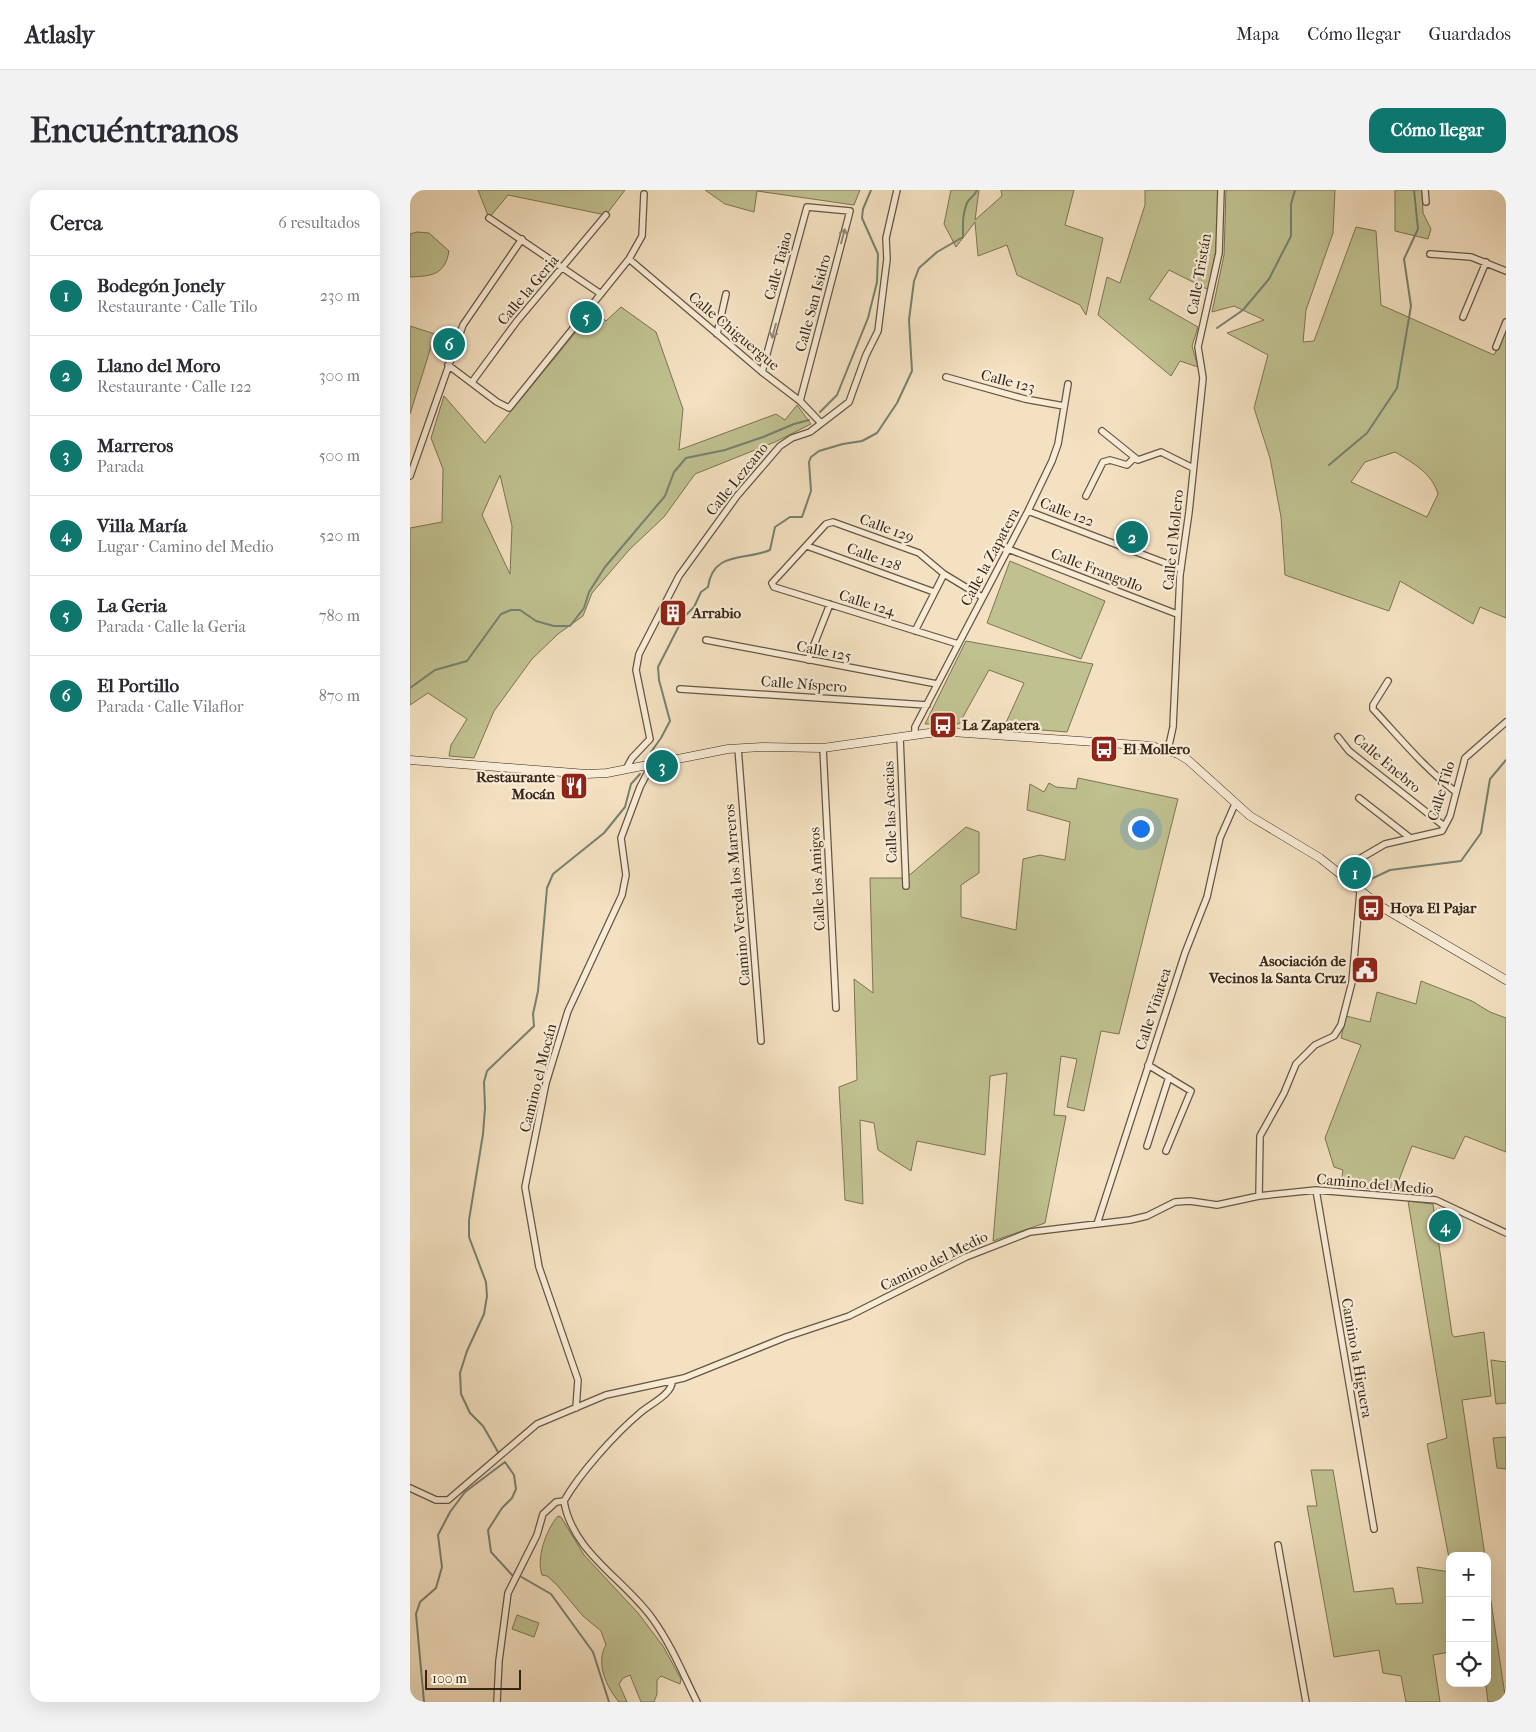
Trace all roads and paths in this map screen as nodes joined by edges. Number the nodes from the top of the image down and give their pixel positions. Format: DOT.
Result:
graph roads {
  1 [pos="897,190"];
  2 [pos="1221,190"];
  3 [pos="1425,190"];
  4 [pos="644,194"];
  5 [pos="1426,202"];
  6 [pos="850,211"];
  7 [pos="606,215"];
  8 [pos="489,218"];
  9 [pos="522,239"];
  10 [pos="1430,254"];
  11 [pos="629,259"];
  12 [pos="1486,262"];
  13 [pos="562,268"];
  14 [pos="1506,271"];
  15 [pos="601,294"];
  16 [pos="726,294"];
  17 [pos="1463,317"];
  18 [pos="1506,322"];
  19 [pos="1200,333"];
  20 [pos="717,334"];
  21 [pos="1496,347"];
  22 [pos="448,365"];
  23 [pos="762,372"];
  24 [pos="946,377"];
  25 [pos="472,382"];
  26 [pos="1068,384"];
  27 [pos="800,401"];
  28 [pos="1064,406"];
  29 [pos="821,423"];
  30 [pos="1102,431"];
  31 [pos="1134,458"];
  32 [pos="1193,468"];
  33 [pos="410,476"];
  34 [pos="1086,496"];
  35 [pos="1028,511"];
  36 [pos="806,546"];
  37 [pos="1008,549"];
  38 [pos="1181,569"];
  39 [pos="944,574"];
  40 [pos="934,592"];
  41 [pos="982,597"];
  42 [pos="830,604"];
  43 [pos="1178,614"];
  44 [pos="915,631"];
  45 [pos="706,640"];
  46 [pos="958,644"];
  47 [pos="808,660"];
  48 [pos="1388,681"];
  49 [pos="937,684"];
  50 [pos="680,689"];
  51 [pos="926,705"];
  52 [pos="1506,722"];
  53 [pos="915,735"];
  54 [pos="900,737"];
  55 [pos="1338,737"];
  56 [pos="738,748"];
  57 [pos="823,748"];
  58 [pos="1168,750"];
  59 [pos="410,760"];
  60 [pos="652,764"];
  61 [pos="626,769"];
  62 [pos="1456,792"];
  63 [pos="1359,798"];
  64 [pos="1235,804"];
  65 [pos="1444,826"];
  66 [pos="1409,837"];
  67 [pos="1337,872"];
  68 [pos="906,886"];
  69 [pos="1360,892"];
  70 [pos="1506,980"];
  71 [pos="836,1008"];
  72 [pos="762,1041"];
  73 [pos="1148,1065"];
  74 [pos="1169,1077"];
  75 [pos="1147,1146"];
  76 [pos="1166,1151"];
  77 [pos="1316,1190"];
  78 [pos="1259,1196"];
  79 [pos="1098,1224"];
  80 [pos="1506,1233"];
  81 [pos="672,1382"];
  82 [pos="576,1408"];
  83 [pos="410,1488"];
  84 [pos="564,1501"];
  85 [pos="1374,1529"];
  86 [pos="1278,1545"];
  87 [pos="497,1702"];
  88 [pos="697,1702"];
  89 [pos="1306,1702"];
  1 -- 29 [label="street, Calle Lezcano"];
  2 -- 19 [label="street, Calle Tristán"];
  3 -- 5 [label="street"];
  4 -- 11 [label="street"];
  6 -- 23 [label="street, Calle Tajao, one-way"];
  27 -- 6 [label="street, Calle San Isidro, one-way"];
  7 -- 13 [label="street, Calle la Geria"];
  8 -- 9 [label="street"];
  9 -- 13 [label="street"];
  9 -- 22 [label="street"];
  10 -- 12 [label="street"];
  11 -- 15 [label="street"];
  11 -- 20 [label="street, Calle Chiguergue"];
  12 -- 14 [label="street"];
  12 -- 17 [label="street"];
  13 -- 15 [label="street"];
  13 -- 25 [label="street, Calle la Geria"];
  15 -- 25 [label="street"];
  16 -- 20 [label="street"];
  18 -- 21 [label="street"];
  19 -- 32 [label="street, Calle el Mollero"];
  20 -- 23 [label="street, Calle Chiguergue"];
  22 -- 25 [label="street"];
  22 -- 33 [label="street"];
  23 -- 27 [label="street, Calle Chiguergue"];
  24 -- 28 [label="street, Calle 123"];
  26 -- 28 [label="street, Calle la Zapatera"];
  27 -- 29 [label="street, Calle Chiguergue"];
  28 -- 35 [label="street, Calle la Zapatera"];
  29 -- 61 [label="street, Calle Lezcano"];
  30 -- 31 [label="street"];
  31 -- 32 [label="street"];
  31 -- 34 [label="street"];
  32 -- 38 [label="street, Calle el Mollero"];
  35 -- 37 [label="street, Calle la Zapatera"];
  35 -- 38 [label="street, Calle 122"];
  36 -- 39 [label="street, Calle 129"];
  36 -- 40 [label="street, Calle 128"];
  36 -- 42 [label="street, Calle 124"];
  37 -- 41 [label="street, Calle la Zapatera"];
  37 -- 43 [label="street, Calle Frangollo"];
  38 -- 43 [label="street, Calle el Mollero"];
  39 -- 40 [label="street"];
  39 -- 41 [label="street, Calle 129"];
  40 -- 44 [label="street"];
  41 -- 46 [label="street, Calle la Zapatera"];
  42 -- 44 [label="street, Calle 124"];
  42 -- 47 [label="street"];
  43 -- 58 [label="street, Calle el Mollero"];
  44 -- 46 [label="street, Calle 124"];
  45 -- 47 [label="street, Calle 125"];
  46 -- 49 [label="street, Calle la Zapatera"];
  47 -- 49 [label="street, Calle 125"];
  48 -- 62 [label="street"];
  49 -- 51 [label="street, Calle la Zapatera"];
  50 -- 51 [label="street, Calle Níspero"];
  51 -- 53 [label="street, Calle la Zapatera"];
  52 -- 62 [label="street, Calle Tilo"];
  53 -- 54 [label="main road"];
  53 -- 58 [label="main road"];
  54 -- 57 [label="main road"];
  54 -- 68 [label="street, Calle las Acacias"];
  55 -- 65 [label="street, Calle Enebro"];
  56 -- 57 [label="main road"];
  56 -- 60 [label="main road"];
  56 -- 72 [label="street, Camino Vereda los Marreros"];
  57 -- 71 [label="street, Calle los Amigos"];
  58 -- 64 [label="main road"];
  59 -- 61 [label="main road"];
  60 -- 61 [label="main road"];
  60 -- 82 [label="street, Camino el Mocán"];
  62 -- 65 [label="street, Calle Tilo"];
  63 -- 66 [label="street"];
  64 -- 67 [label="main road"];
  64 -- 73 [label="street, Calle Viñatea"];
  65 -- 66 [label="street, Calle Tilo"];
  66 -- 67 [label="street, Calle Tilo"];
  67 -- 69 [label="main road"];
  69 -- 70 [label="main road"];
  69 -- 78 [label="street"];
  73 -- 74 [label="street"];
  73 -- 79 [label="street, Calle Viñatea"];
  74 -- 75 [label="street"];
  74 -- 76 [label="street"];
  77 -- 78 [label="street, Camino del Medio"];
  77 -- 80 [label="street, Camino del Medio"];
  77 -- 85 [label="street, Camino la Higuera"];
  78 -- 79 [label="street, Camino del Medio"];
  79 -- 81 [label="street, Camino del Medio"];
  81 -- 82 [label="street, Camino del Medio"];
  81 -- 84 [label="street"];
  82 -- 83 [label="street, Camino del Medio"];
  84 -- 87 [label="street"];
  84 -- 88 [label="street"];
  86 -- 89 [label="street"];
}
